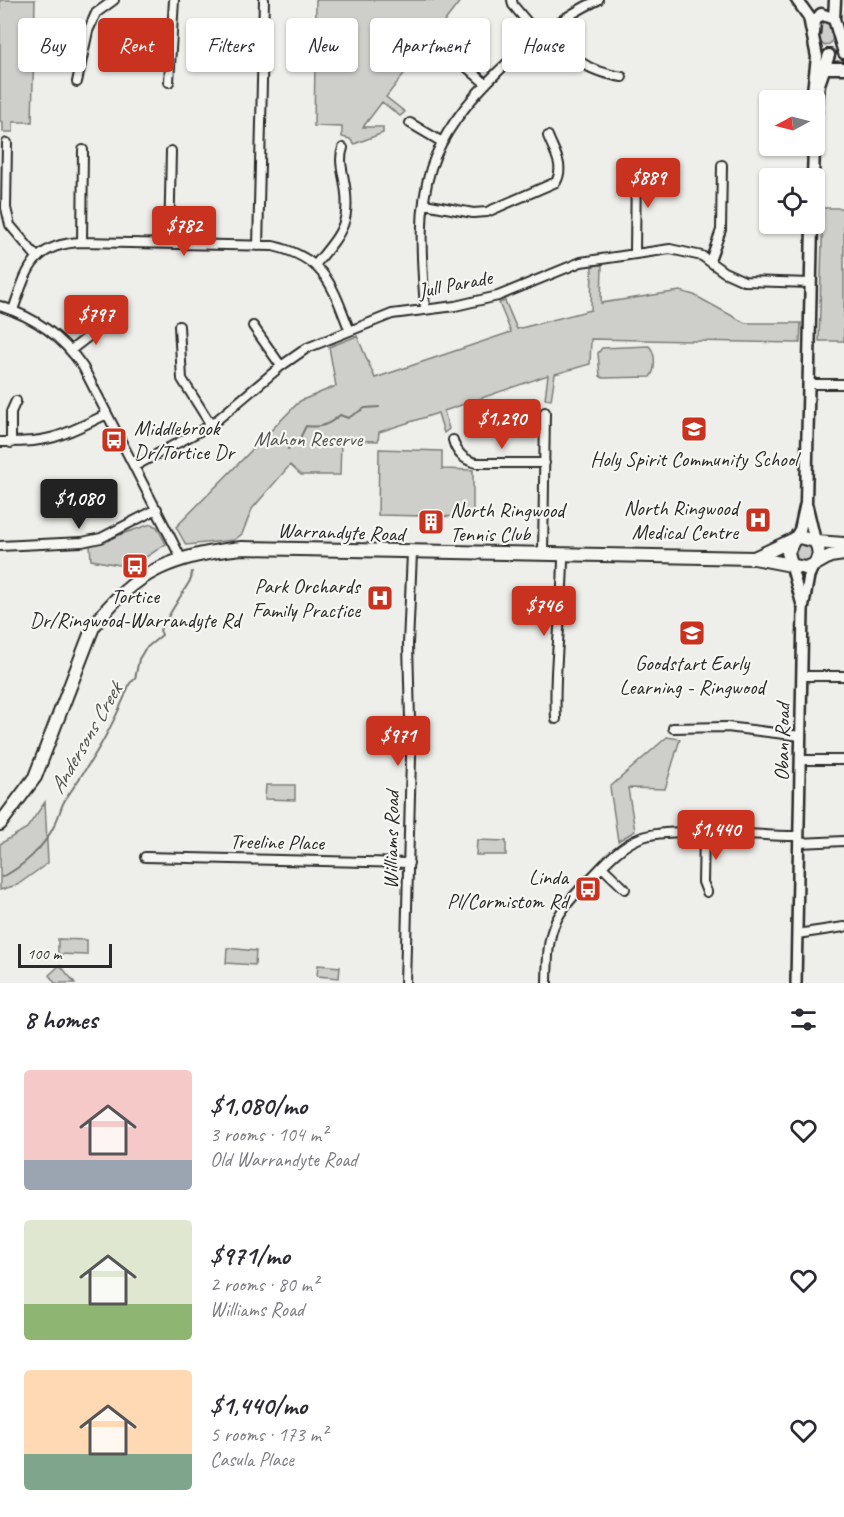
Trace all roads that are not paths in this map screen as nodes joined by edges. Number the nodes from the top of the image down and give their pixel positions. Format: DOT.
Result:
graph roads {
  1 [pos="114,0"];
  2 [pos="174,0"];
  3 [pos="264,0"];
  4 [pos="512,0"];
  5 [pos="598,0"];
  6 [pos="799,0"];
  7 [pos="827,0"];
  8 [pos="835,0"];
  9 [pos="821,14"];
  10 [pos="523,18"];
  11 [pos="566,18"];
  12 [pos="834,19"];
  13 [pos="814,45"];
  14 [pos="844,53"];
  15 [pos="830,55"];
  16 [pos="844,63"];
  17 [pos="585,67"];
  18 [pos="824,68"];
  19 [pos="844,68"];
  20 [pos="502,69"];
  21 [pos="473,72"];
  22 [pos="622,77"];
  23 [pos="77,82"];
  24 [pos="169,82"];
  25 [pos="486,84"];
  26 [pos="813,90"];
  27 [pos="818,90"];
  28 [pos="410,123"];
  29 [pos="548,136"];
  30 [pos="442,142"];
  31 [pos="7,143"];
  32 [pos="343,148"];
  33 [pos="83,150"];
  34 [pos="171,151"];
  35 [pos="722,165"];
  36 [pos="636,166"];
  37 [pos="425,204"];
  38 [pos="812,234"];
  39 [pos="82,242"];
  40 [pos="169,244"];
  41 [pos="258,246"];
  42 [pos="635,253"];
  43 [pos="36,256"];
  44 [pos="710,261"];
  45 [pos="316,264"];
  46 [pos="811,283"];
  47 [pos="0,306"];
  48 [pos="425,309"];
  49 [pos="13,310"];
  50 [pos="106,322"];
  51 [pos="179,326"];
  52 [pos="253,326"];
  53 [pos="349,329"];
  54 [pos="71,350"];
  55 [pos="281,366"];
  56 [pos="809,384"];
  57 [pos="844,384"];
  58 [pos="16,401"];
  59 [pos="545,412"];
  60 [pos="107,414"];
  61 [pos="211,425"];
  62 [pos="453,440"];
  63 [pos="0,442"];
  64 [pos="11,442"];
  65 [pos="545,463"];
  66 [pos="135,466"];
  67 [pos="806,503"];
  68 [pos="157,509"];
  69 [pos="793,541"];
  70 [pos="816,541"];
  71 [pos="844,544"];
  72 [pos="0,546"];
  73 [pos="412,553"];
  74 [pos="543,554"];
  75 [pos="844,554"];
  76 [pos="563,555"];
  77 [pos="181,558"];
  78 [pos="754,558"];
  79 [pos="791,565"];
  80 [pos="814,565"];
  81 [pos="803,610"];
  82 [pos="803,676"];
  83 [pos="844,676"];
  84 [pos="556,720"];
  85 [pos="673,728"];
  86 [pos="801,736"];
  87 [pos="801,760"];
  88 [pos="844,760"];
  89 [pos="0,824"];
  90 [pos="704,834"];
  91 [pos="799,839"];
  92 [pos="844,841"];
  93 [pos="145,857"];
  94 [pos="409,863"];
  95 [pos="602,867"];
  96 [pos="625,888"];
  97 [pos="707,892"];
  98 [pos="844,927"];
  99 [pos="797,934"];
  100 [pos="405,983"];
  101 [pos="547,983"];
  102 [pos="796,983"];
  1 -- 23 [label="street"];
  2 -- 24 [label="street"];
  3 -- 41 [label="street"];
  4 -- 10 [label="street"];
  5 -- 11 [label="street"];
  6 -- 9 [label="main road"];
  6 -- 13 [label="main road"];
  7 -- 9 [label="main road"];
  8 -- 12 [label="main road"];
  9 -- 12 [label="main road"];
  9 -- 13 [label="main road"];
  12 -- 14 [label="main road"];
  12 -- 15 [label="main road"];
  13 -- 15 [label="main road"];
  13 -- 26 [label="main road"];
  15 -- 16 [label="main road"];
  15 -- 18 [label="main road"];
  17 -- 22 [label="street"];
  18 -- 19 [label="main road"];
  18 -- 27 [label="main road"];
  20 -- 25 [label="street"];
  21 -- 25 [label="street"];
  25 -- 30 [label="street"];
  28 -- 30 [label="street"];
  29 -- 37 [label="street"];
  30 -- 37 [label="street"];
  31 -- 43 [label="street"];
  32 -- 45 [label="street"];
  33 -- 39 [label="street"];
  34 -- 40 [label="street"];
  35 -- 44 [label="street"];
  36 -- 42 [label="street"];
  37 -- 48 [label="street"];
  38 -- 46 [label="main road"];
  39 -- 40 [label="street"];
  39 -- 43 [label="street"];
  40 -- 41 [label="street"];
  41 -- 45 [label="street"];
  42 -- 44 [label="street, Jull Parade"];
  42 -- 48 [label="street, Jull Parade"];
  43 -- 49 [label="street"];
  44 -- 46 [label="street, Jull Parade"];
  45 -- 53 [label="street"];
  46 -- 56 [label="main road"];
  47 -- 49 [label="street"];
  48 -- 53 [label="street, Jull Parade"];
  49 -- 54 [label="street"];
  50 -- 54 [label="street"];
  51 -- 61 [label="street"];
  52 -- 55 [label="street"];
  53 -- 55 [label="street, Jull Parade"];
  54 -- 60 [label="street"];
  55 -- 61 [label="street, Jull Parade"];
  56 -- 57 [label="street"];
  56 -- 67 [label="main road"];
  58 -- 64 [label="street"];
  59 -- 65 [label="street"];
  60 -- 64 [label="street"];
  60 -- 66 [label="street"];
  61 -- 66 [label="street, Jull Parade"];
  62 -- 65 [label="street"];
  63 -- 64 [label="street"];
  65 -- 74 [label="street"];
  66 -- 68 [label="street"];
  67 -- 69 [label="main road"];
  67 -- 70 [label="main road"];
  68 -- 72 [label="street"];
  68 -- 77 [label="street"];
  69 -- 70 [label="main road"];
  69 -- 78 [label="main road, Warrandyte Road"];
  69 -- 79 [label="main road"];
  70 -- 71 [label="main road"];
  70 -- 80 [label="main road"];
  73 -- 74 [label="main road, Warrandyte Road"];
  73 -- 77 [label="main road, Warrandyte Road"];
  73 -- 94 [label="street, Williams Road"];
  74 -- 76 [label="main road, Warrandyte Road"];
  75 -- 80 [label="main road"];
  76 -- 78 [label="main road, Warrandyte Road"];
  76 -- 84 [label="street"];
  77 -- 89 [label="main road, Warrandyte Road"];
  78 -- 79 [label="main road, Warrandyte Road"];
  79 -- 80 [label="main road"];
  79 -- 81 [label="street, Oban Road"];
  80 -- 81 [label="street, Oban Road"];
  81 -- 82 [label="street, Oban Road"];
  82 -- 83 [label="street"];
  82 -- 86 [label="street, Oban Road"];
  85 -- 86 [label="street"];
  86 -- 87 [label="street, Oban Road"];
  87 -- 88 [label="street"];
  87 -- 91 [label="street, Oban Road"];
  90 -- 91 [label="street"];
  90 -- 95 [label="street"];
  90 -- 97 [label="street"];
  91 -- 92 [label="street"];
  91 -- 99 [label="street, Oban Road"];
  93 -- 94 [label="street, Treeline Place"];
  94 -- 100 [label="street, Williams Road"];
  95 -- 96 [label="street"];
  95 -- 101 [label="street"];
  98 -- 99 [label="street"];
  99 -- 102 [label="street, Oban Road"];
}
